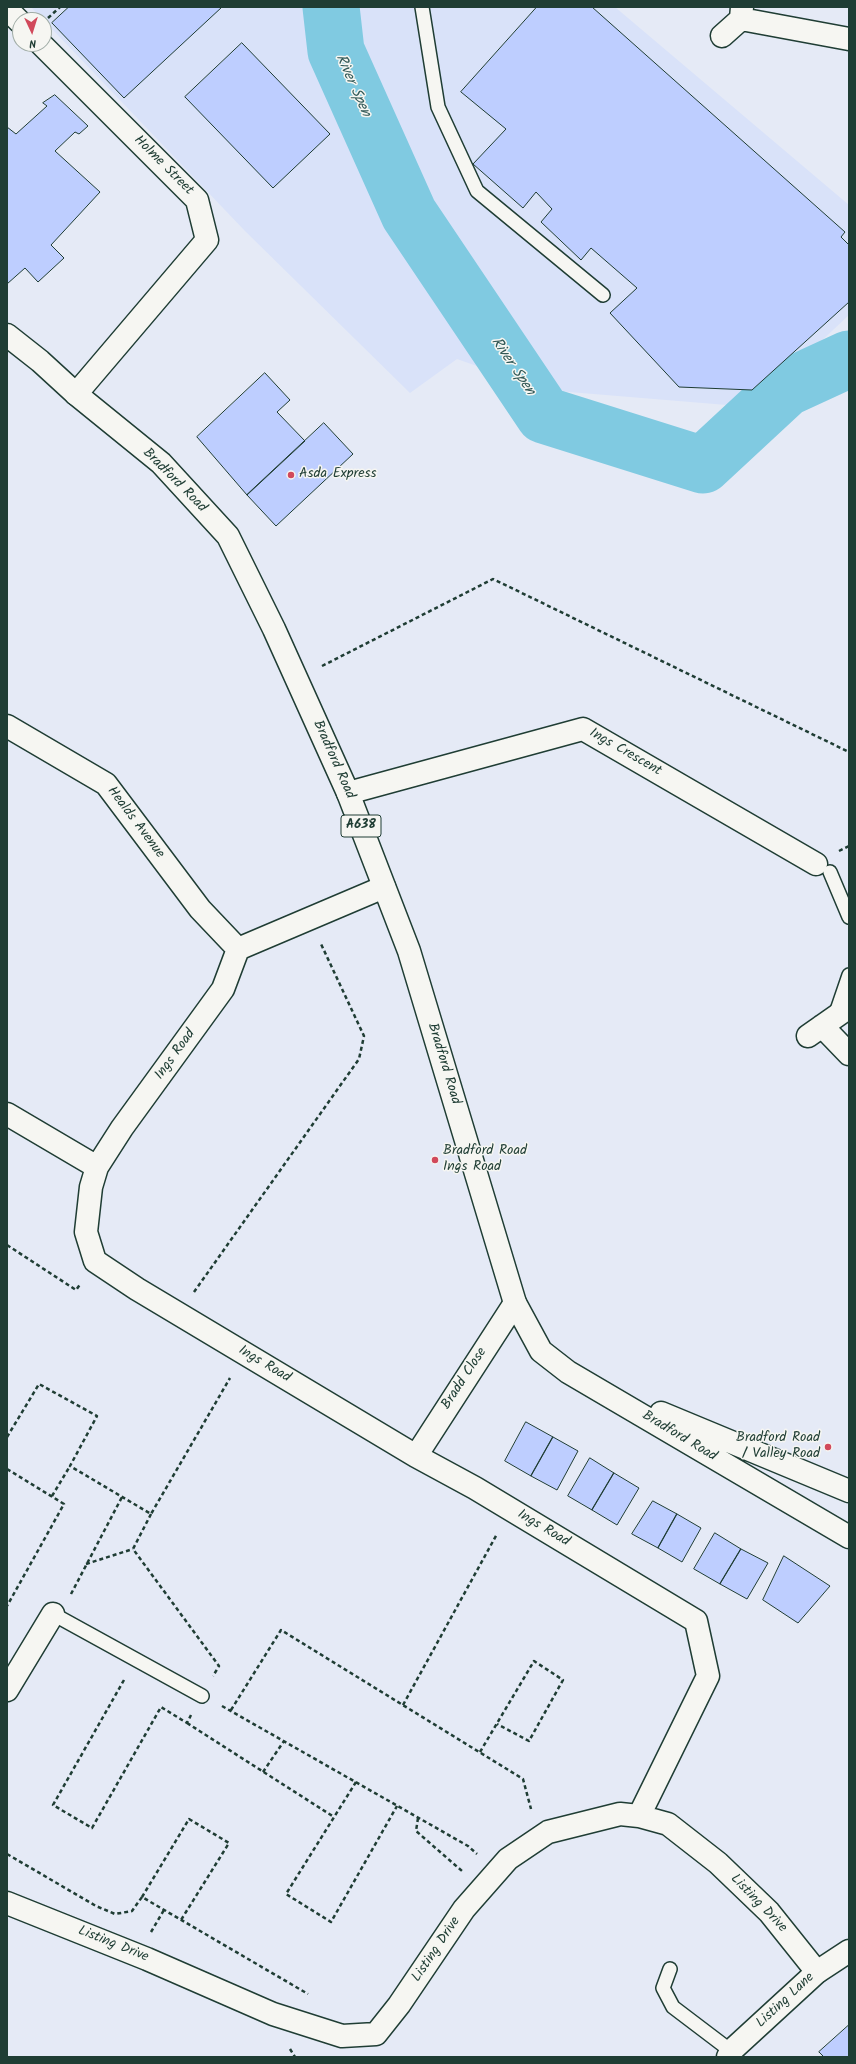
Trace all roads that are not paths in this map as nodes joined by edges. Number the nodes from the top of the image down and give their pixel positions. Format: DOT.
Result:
graph roads {
  1 [pos="422,7"];
  2 [pos="742,13"];
  3 [pos="722,36"];
  4 [pos="849,39"];
  5 [pos="49,52"];
  6 [pos="604,295"];
  7 [pos="7,335"];
  8 [pos="76,394"];
  9 [pos="7,726"];
  10 [pos="348,793"];
  11 [pos="823,868"];
  12 [pos="384,887"];
  13 [pos="849,917"];
  14 [pos="238,948"];
  15 [pos="849,975"];
  16 [pos="828,1022"];
  17 [pos="849,1054"];
  18 [pos="7,1114"];
  19 [pos="97,1167"];
  20 [pos="515,1303"];
  21 [pos="593,1386"];
  22 [pos="416,1456"];
  23 [pos="849,1491"];
  24 [pos="849,1536"];
  25 [pos="56,1615"];
  26 [pos="7,1690"];
  27 [pos="202,1696"];
  28 [pos="640,1816"];
  29 [pos="7,1903"];
  30 [pos="849,1951"];
  31 [pos="670,1969"];
  32 [pos="817,1972"];
  33 [pos="729,2054"];
  1 -- 6 [label="lane"];
  2 -- 3 [label="street"];
  2 -- 4 [label="street"];
  5 -- 8 [label="street, Holme Street"];
  7 -- 8 [label="street, Bradford Road / A638"];
  8 -- 10 [label="street, Bradford Road / A638"];
  9 -- 14 [label="street, Healds Avenue"];
  10 -- 11 [label="street, Ings Crescent"];
  10 -- 12 [label="street, Bradford Road / A638"];
  11 -- 13 [label="lane"];
  12 -- 14 [label="street"];
  12 -- 20 [label="street, Bradford Road / A638"];
  14 -- 19 [label="street, Ings Road"];
  15 -- 16 [label="lane"];
  16 -- 17 [label="street"];
  18 -- 19 [label="street"];
  19 -- 22 [label="street, Ings Road"];
  20 -- 21 [label="street, Bradford Road / A638"];
  20 -- 22 [label="street, Bradd Close"];
  21 -- 23 [label="street, Bradford Road / A638"];
  21 -- 24 [label="street, Bradford Road / A638"];
  22 -- 28 [label="street, Ings Road"];
  25 -- 26 [label="street"];
  25 -- 27 [label="lane"];
  28 -- 29 [label="street, Listing Drive"];
  28 -- 32 [label="street, Listing Drive"];
  30 -- 32 [label="street, Listing Lane"];
  31 -- 33 [label="lane"];
  32 -- 33 [label="street, Listing Lane"];
}
